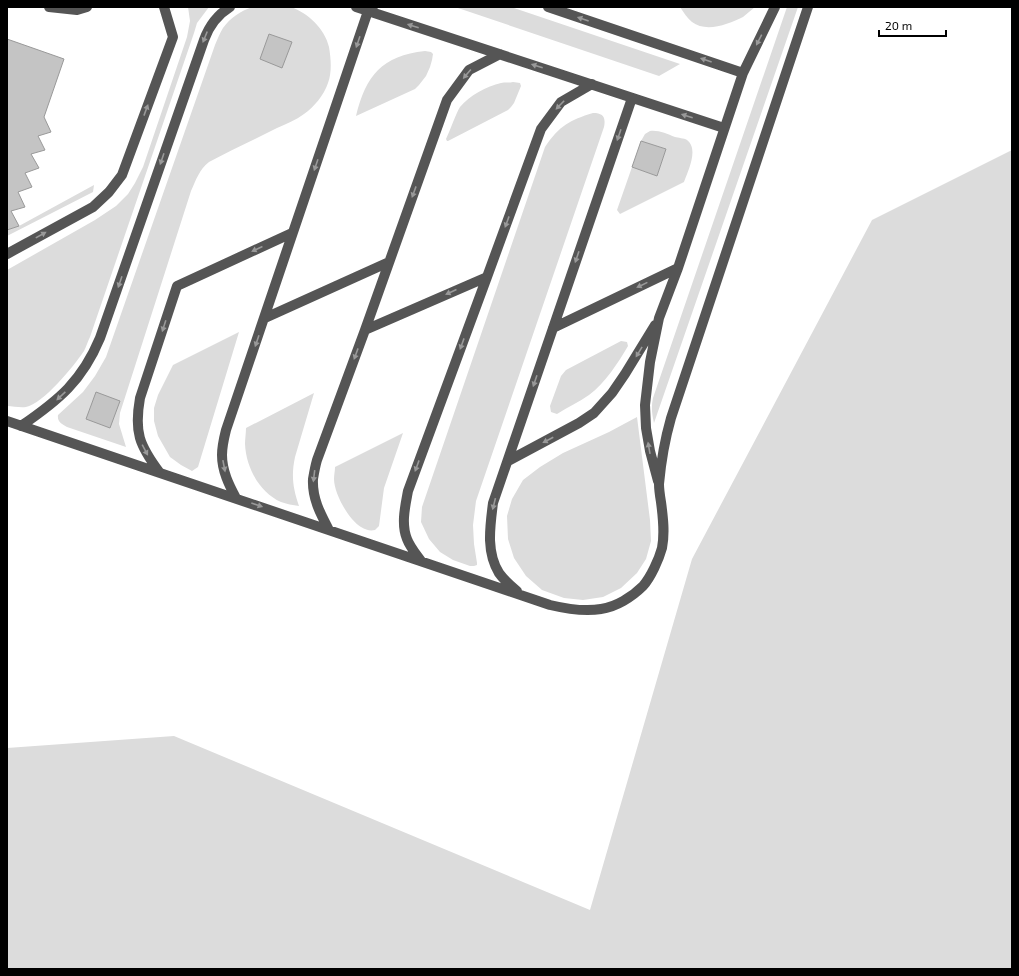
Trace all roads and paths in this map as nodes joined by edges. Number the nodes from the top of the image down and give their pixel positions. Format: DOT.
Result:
graph roads {
  1 [pos="49,7"];
  2 [pos="87,7"];
  3 [pos="164,7"];
  4 [pos="230,7"];
  5 [pos="356,7"];
  6 [pos="548,7"];
  7 [pos="775,7"];
  8 [pos="808,7"];
  9 [pos="371,9"];
  10 [pos="500,54"];
  11 [pos="743,73"];
  12 [pos="592,84"];
  13 [pos="632,98"];
  14 [pos="724,128"];
  15 [pos="292,233"];
  16 [pos="7,254"];
  17 [pos="389,262"];
  18 [pos="678,268"];
  19 [pos="487,277"];
  20 [pos="265,318"];
  21 [pos="659,318"];
  22 [pos="553,328"];
  23 [pos="365,330"];
  24 [pos="7,421"];
  25 [pos="21,426"];
  26 [pos="508,461"];
  27 [pos="160,473"];
  28 [pos="659,486"];
  29 [pos="236,498"];
  30 [pos="329,530"];
  31 [pos="421,561"];
  32 [pos="521,595"];
  1 -- 2 [label="lane"];
  16 -- 3 [label="lane, one-way"];
  4 -- 25 [label="lane, one-way"];
  5 -- 9 [label="lane"];
  11 -- 6 [label="lane, one-way"];
  7 -- 11 [label="lane, one-way"];
  8 -- 28 [label="lane"];
  10 -- 9 [label="lane, one-way"];
  9 -- 15 [label="lane, one-way"];
  12 -- 10 [label="lane, one-way"];
  10 -- 17 [label="lane, one-way"];
  11 -- 14 [label="lane"];
  12 -- 13 [label="lane"];
  12 -- 19 [label="lane, one-way"];
  14 -- 13 [label="lane, one-way"];
  13 -- 22 [label="lane, one-way"];
  14 -- 18 [label="lane"];
  15 -- 20 [label="lane"];
  15 -- 27 [label="lane, one-way"];
  17 -- 20 [label="lane"];
  17 -- 23 [label="lane"];
  18 -- 21 [label="lane"];
  18 -- 22 [label="lane, one-way"];
  19 -- 23 [label="lane, one-way"];
  19 -- 31 [label="lane, one-way"];
  20 -- 29 [label="lane, one-way"];
  21 -- 26 [label="lane, one-way"];
  28 -- 21 [label="lane, one-way"];
  22 -- 26 [label="lane, one-way"];
  23 -- 30 [label="lane, one-way"];
  24 -- 25 [label="lane"];
  25 -- 27 [label="lane"];
  26 -- 32 [label="lane, one-way"];
  27 -- 29 [label="lane"];
  28 -- 32 [label="lane"];
  29 -- 30 [label="lane, one-way"];
  30 -- 31 [label="lane"];
  31 -- 32 [label="lane"];
}
